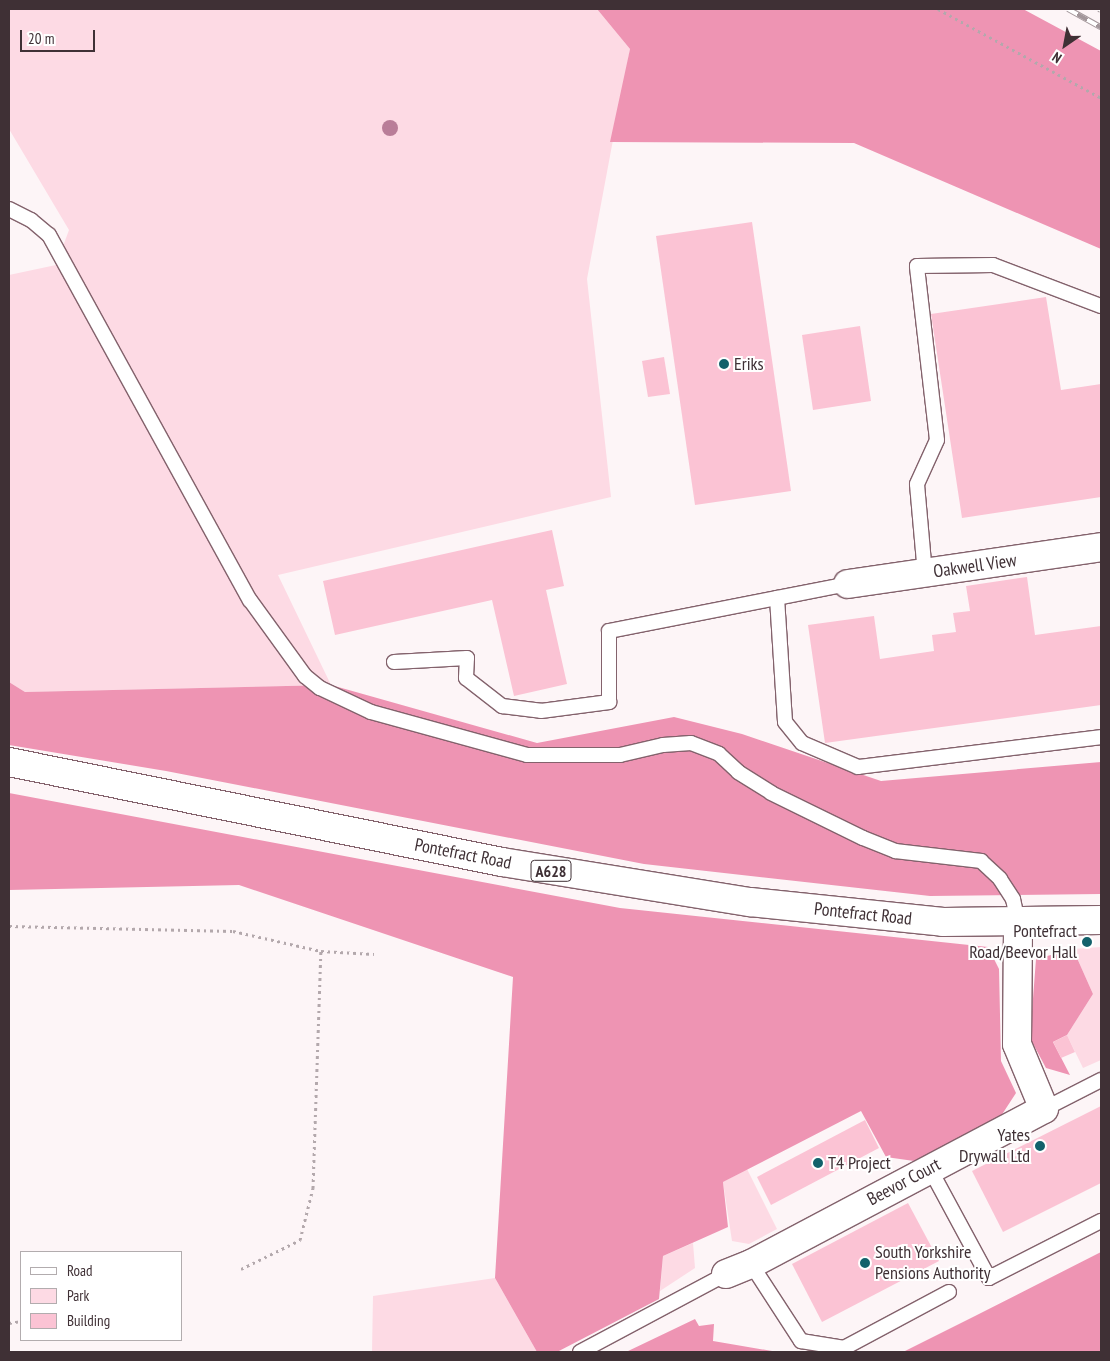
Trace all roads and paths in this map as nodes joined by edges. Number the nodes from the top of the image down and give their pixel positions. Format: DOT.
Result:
graph roads {
  1 [pos="938,9"];
  2 [pos="1101,98"];
  3 [pos="9,209"];
  4 [pos="1101,306"];
  5 [pos="1101,547"];
  6 [pos="925,574"];
  7 [pos="848,584"];
  8 [pos="776,598"];
  9 [pos="394,662"];
  10 [pos="1101,737"];
  11 [pos="9,762"];
  12 [pos="1101,920"];
  13 [pos="1018,922"];
  14 [pos="9,926"];
  15 [pos="322,951"];
  16 [pos="374,954"];
  17 [pos="1101,1080"];
  18 [pos="1044,1109"];
  19 [pos="930,1169"];
  20 [pos="1101,1221"];
  21 [pos="751,1264"];
  22 [pos="241,1270"];
  23 [pos="726,1274"];
  24 [pos="949,1292"];
  25 [pos="580,1352"];
  1 -- 2 [label="path"];
  3 -- 13 [label="lane"];
  4 -- 6 [label="lane"];
  5 -- 6 [label="main road, Oakwell View"];
  6 -- 7 [label="main road, Oakwell View"];
  7 -- 8 [label="lane"];
  8 -- 9 [label="lane"];
  8 -- 10 [label="lane"];
  11 -- 13 [label="main road, Pontefract Road / A628"];
  12 -- 13 [label="main road, Pontefract Road / A628"];
  13 -- 18 [label="main road"];
  14 -- 15 [label="path"];
  15 -- 16 [label="path"];
  15 -- 22 [label="path"];
  17 -- 18 [label="lane"];
  18 -- 19 [label="main road, Beevor Court"];
  19 -- 20 [label="lane"];
  19 -- 21 [label="main road, Beevor Court"];
  21 -- 23 [label="main road, Beevor Court"];
  21 -- 24 [label="lane"];
  23 -- 25 [label="lane"];
}
